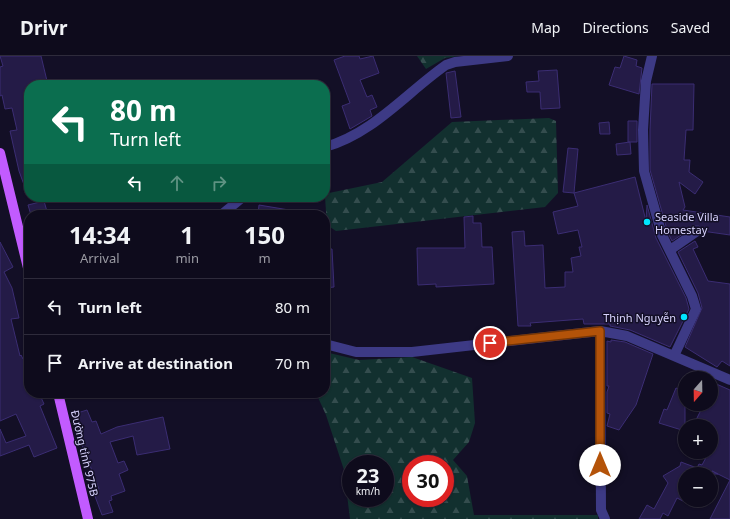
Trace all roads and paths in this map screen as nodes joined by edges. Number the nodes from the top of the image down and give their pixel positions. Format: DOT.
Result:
graph roads {
  1 [pos="508,56"];
  2 [pos="652,56"];
  3 [pos="330,145"];
  4 [pos="0,153"];
  5 [pos="237,202"];
  6 [pos="227,210"];
  7 [pos="696,232"];
  8 [pos="670,250"];
  9 [pos="24,251"];
  10 [pos="600,331"];
  11 [pos="330,345"];
  12 [pos="674,356"];
  13 [pos="730,380"];
  14 [pos="59,398"];
  15 [pos="88,519"];
  16 [pos="606,519"];
  1 -- 3 [label="street"];
  2 -- 8 [label="street"];
  4 -- 9 [label="main road"];
  5 -- 6 [label="street"];
  7 -- 8 [label="street"];
  8 -- 12 [label="street"];
  10 -- 11 [label="street"];
  10 -- 12 [label="street"];
  10 -- 16 [label="street"];
  12 -- 13 [label="street"];
  14 -- 15 [label="main road, Đường tỉnh 975B"];
}
